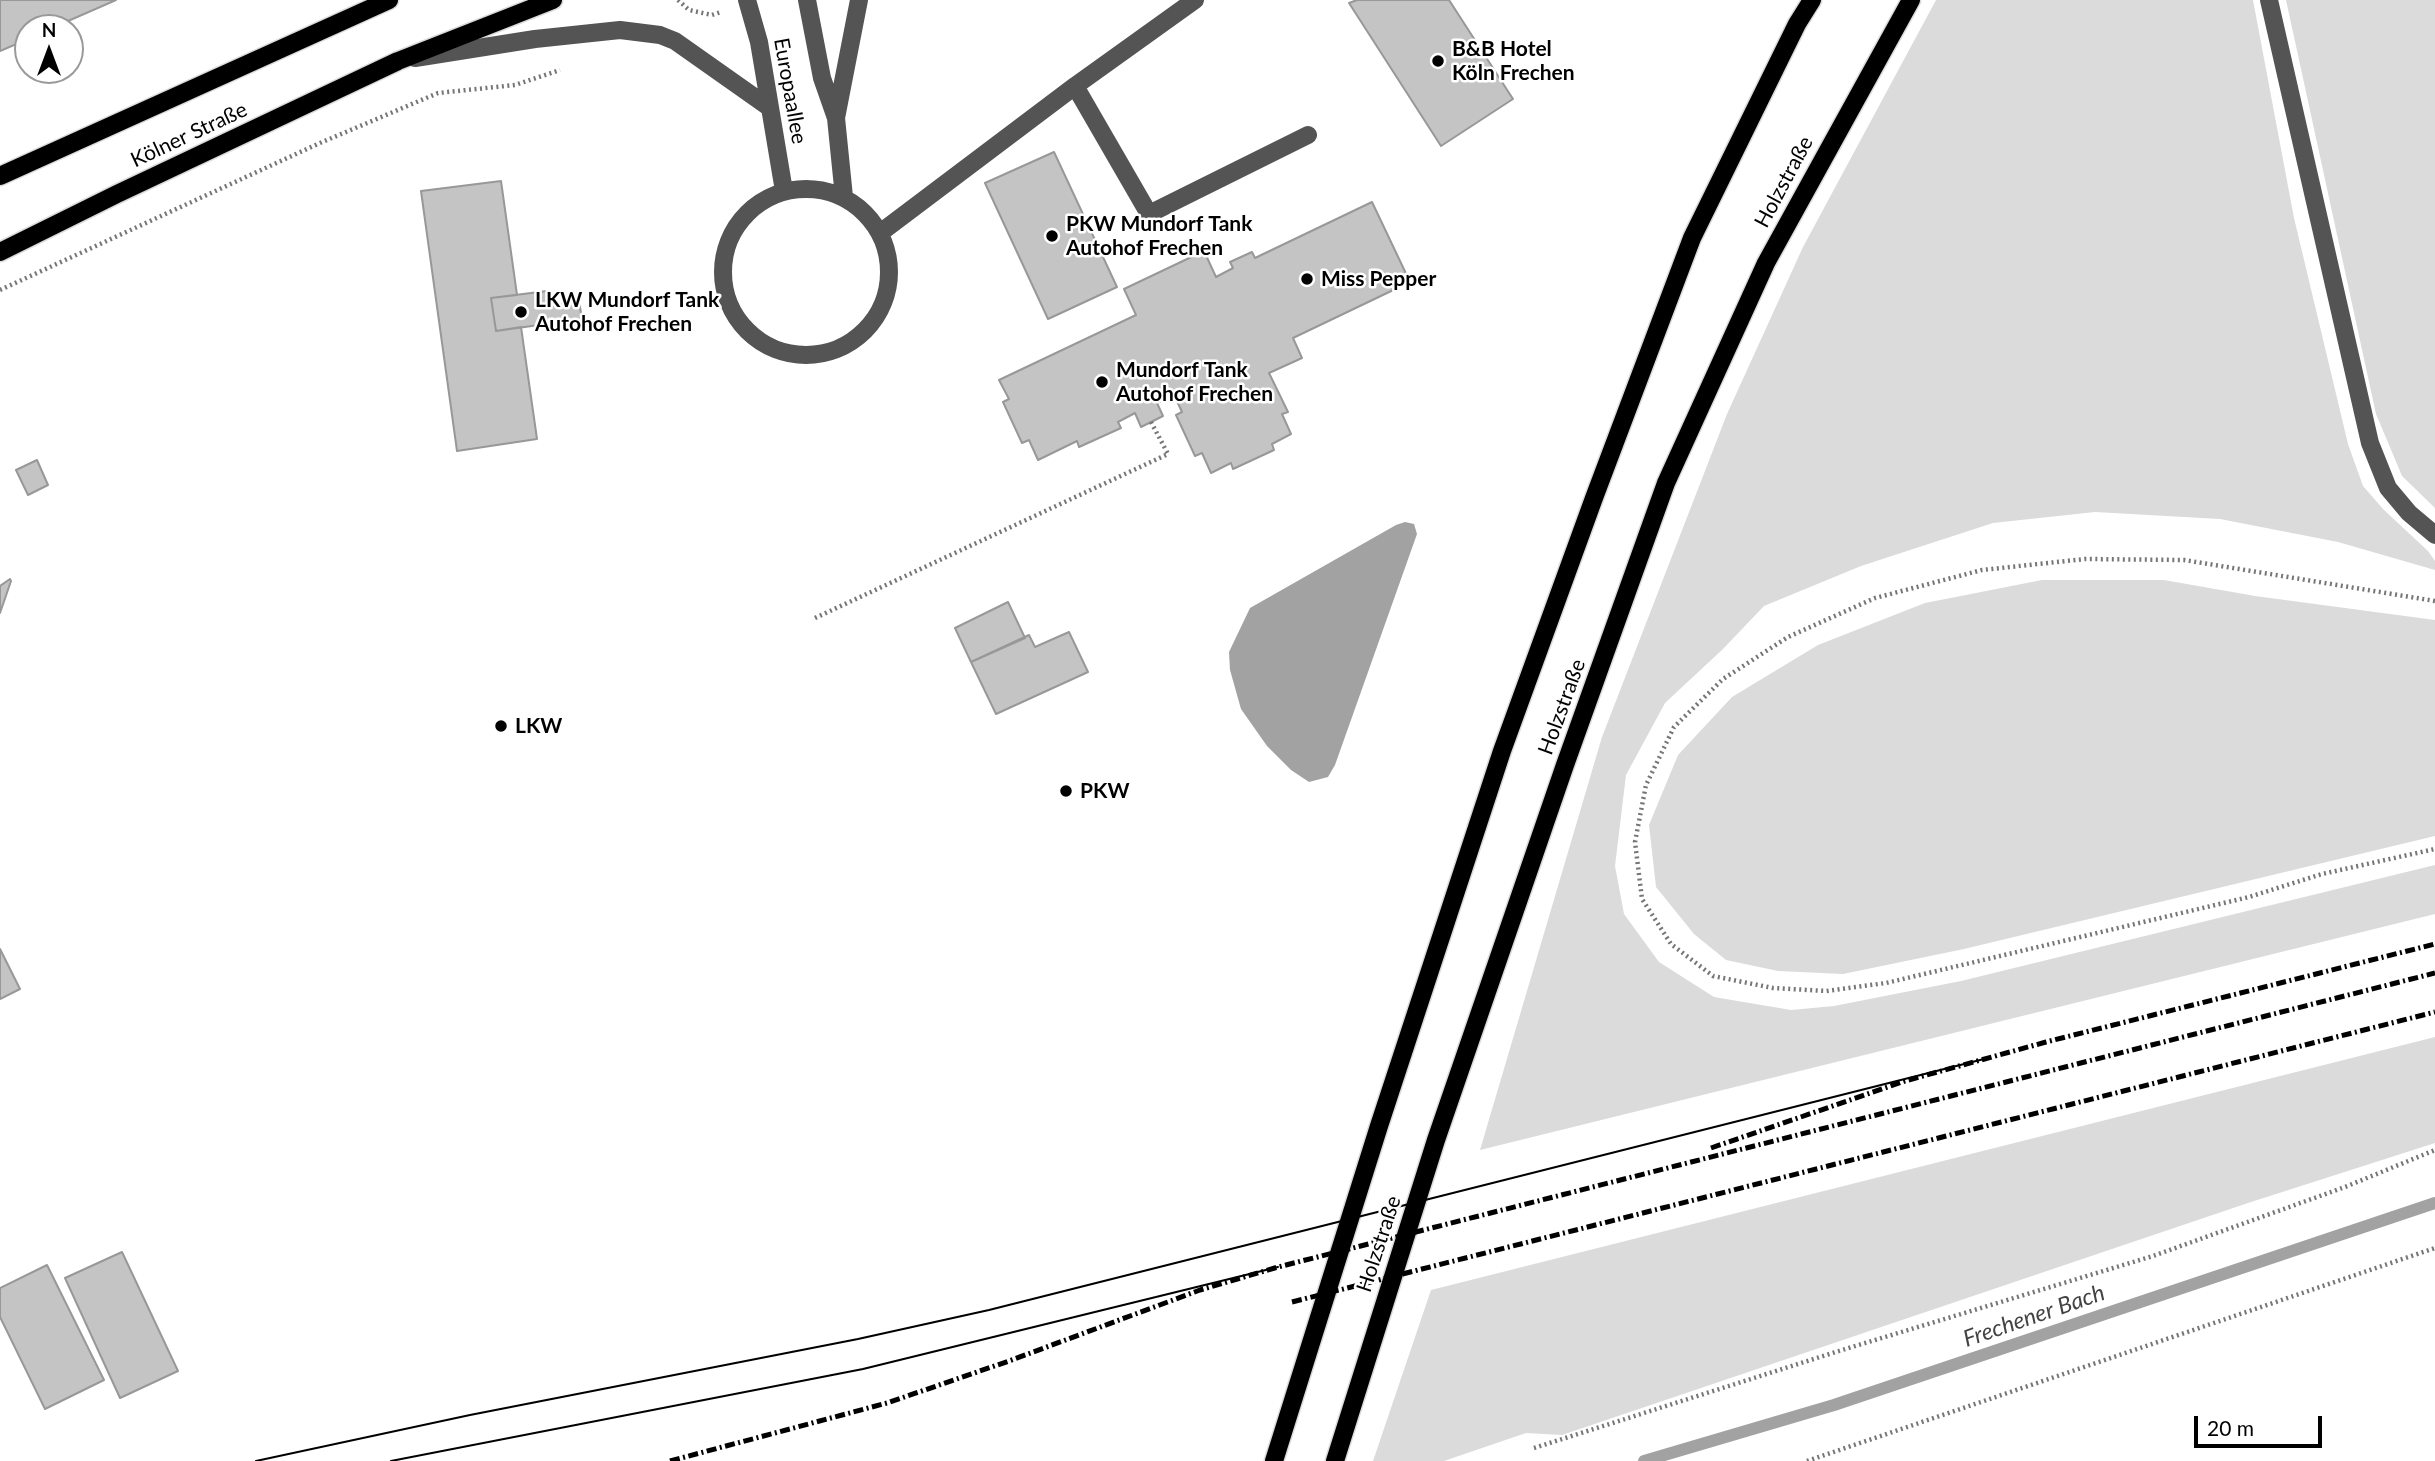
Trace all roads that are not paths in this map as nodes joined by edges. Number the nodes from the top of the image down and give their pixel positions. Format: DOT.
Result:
graph roads {
  1 [pos="389,0"];
  2 [pos="553,0"];
  3 [pos="747,0"];
  4 [pos="807,0"];
  5 [pos="859,0"];
  6 [pos="1195,0"];
  7 [pos="1812,0"];
  8 [pos="1911,0"];
  9 [pos="2269,0"];
  10 [pos="398,61"];
  11 [pos="1075,86"];
  12 [pos="769,108"];
  13 [pos="836,118"];
  14 [pos="1308,135"];
  15 [pos="0,176"];
  16 [pos="784,191"];
  17 [pos="844,197"];
  18 [pos="880,233"];
  19 [pos="0,252"];
  20 [pos="2435,535"];
  21 [pos="1274,1461"];
  22 [pos="1335,1461"];
  1 -- 15 [label="main road, Kölner Straße"];
  2 -- 10 [label="main road, Kölner Straße"];
  3 -- 12 [label="street, Europaallee"];
  4 -- 13 [label="street, Europaallee"];
  5 -- 13 [label="street, Europaallee"];
  6 -- 11 [label="street"];
  7 -- 21 [label="main road, Holzstraße"];
  8 -- 22 [label="main road, Holzstraße"];
  9 -- 20 [label="street"];
  10 -- 12 [label="street, Kölner Straße"];
  10 -- 19 [label="main road, Kölner Straße"];
  11 -- 14 [label="street"];
  11 -- 18 [label="street"];
  12 -- 16 [label="street, Europaallee"];
  13 -- 17 [label="street, Europaallee"];
  16 -- 17 [label="street"];
  16 -- 18 [label="street"];
  17 -- 18 [label="street"];
}
